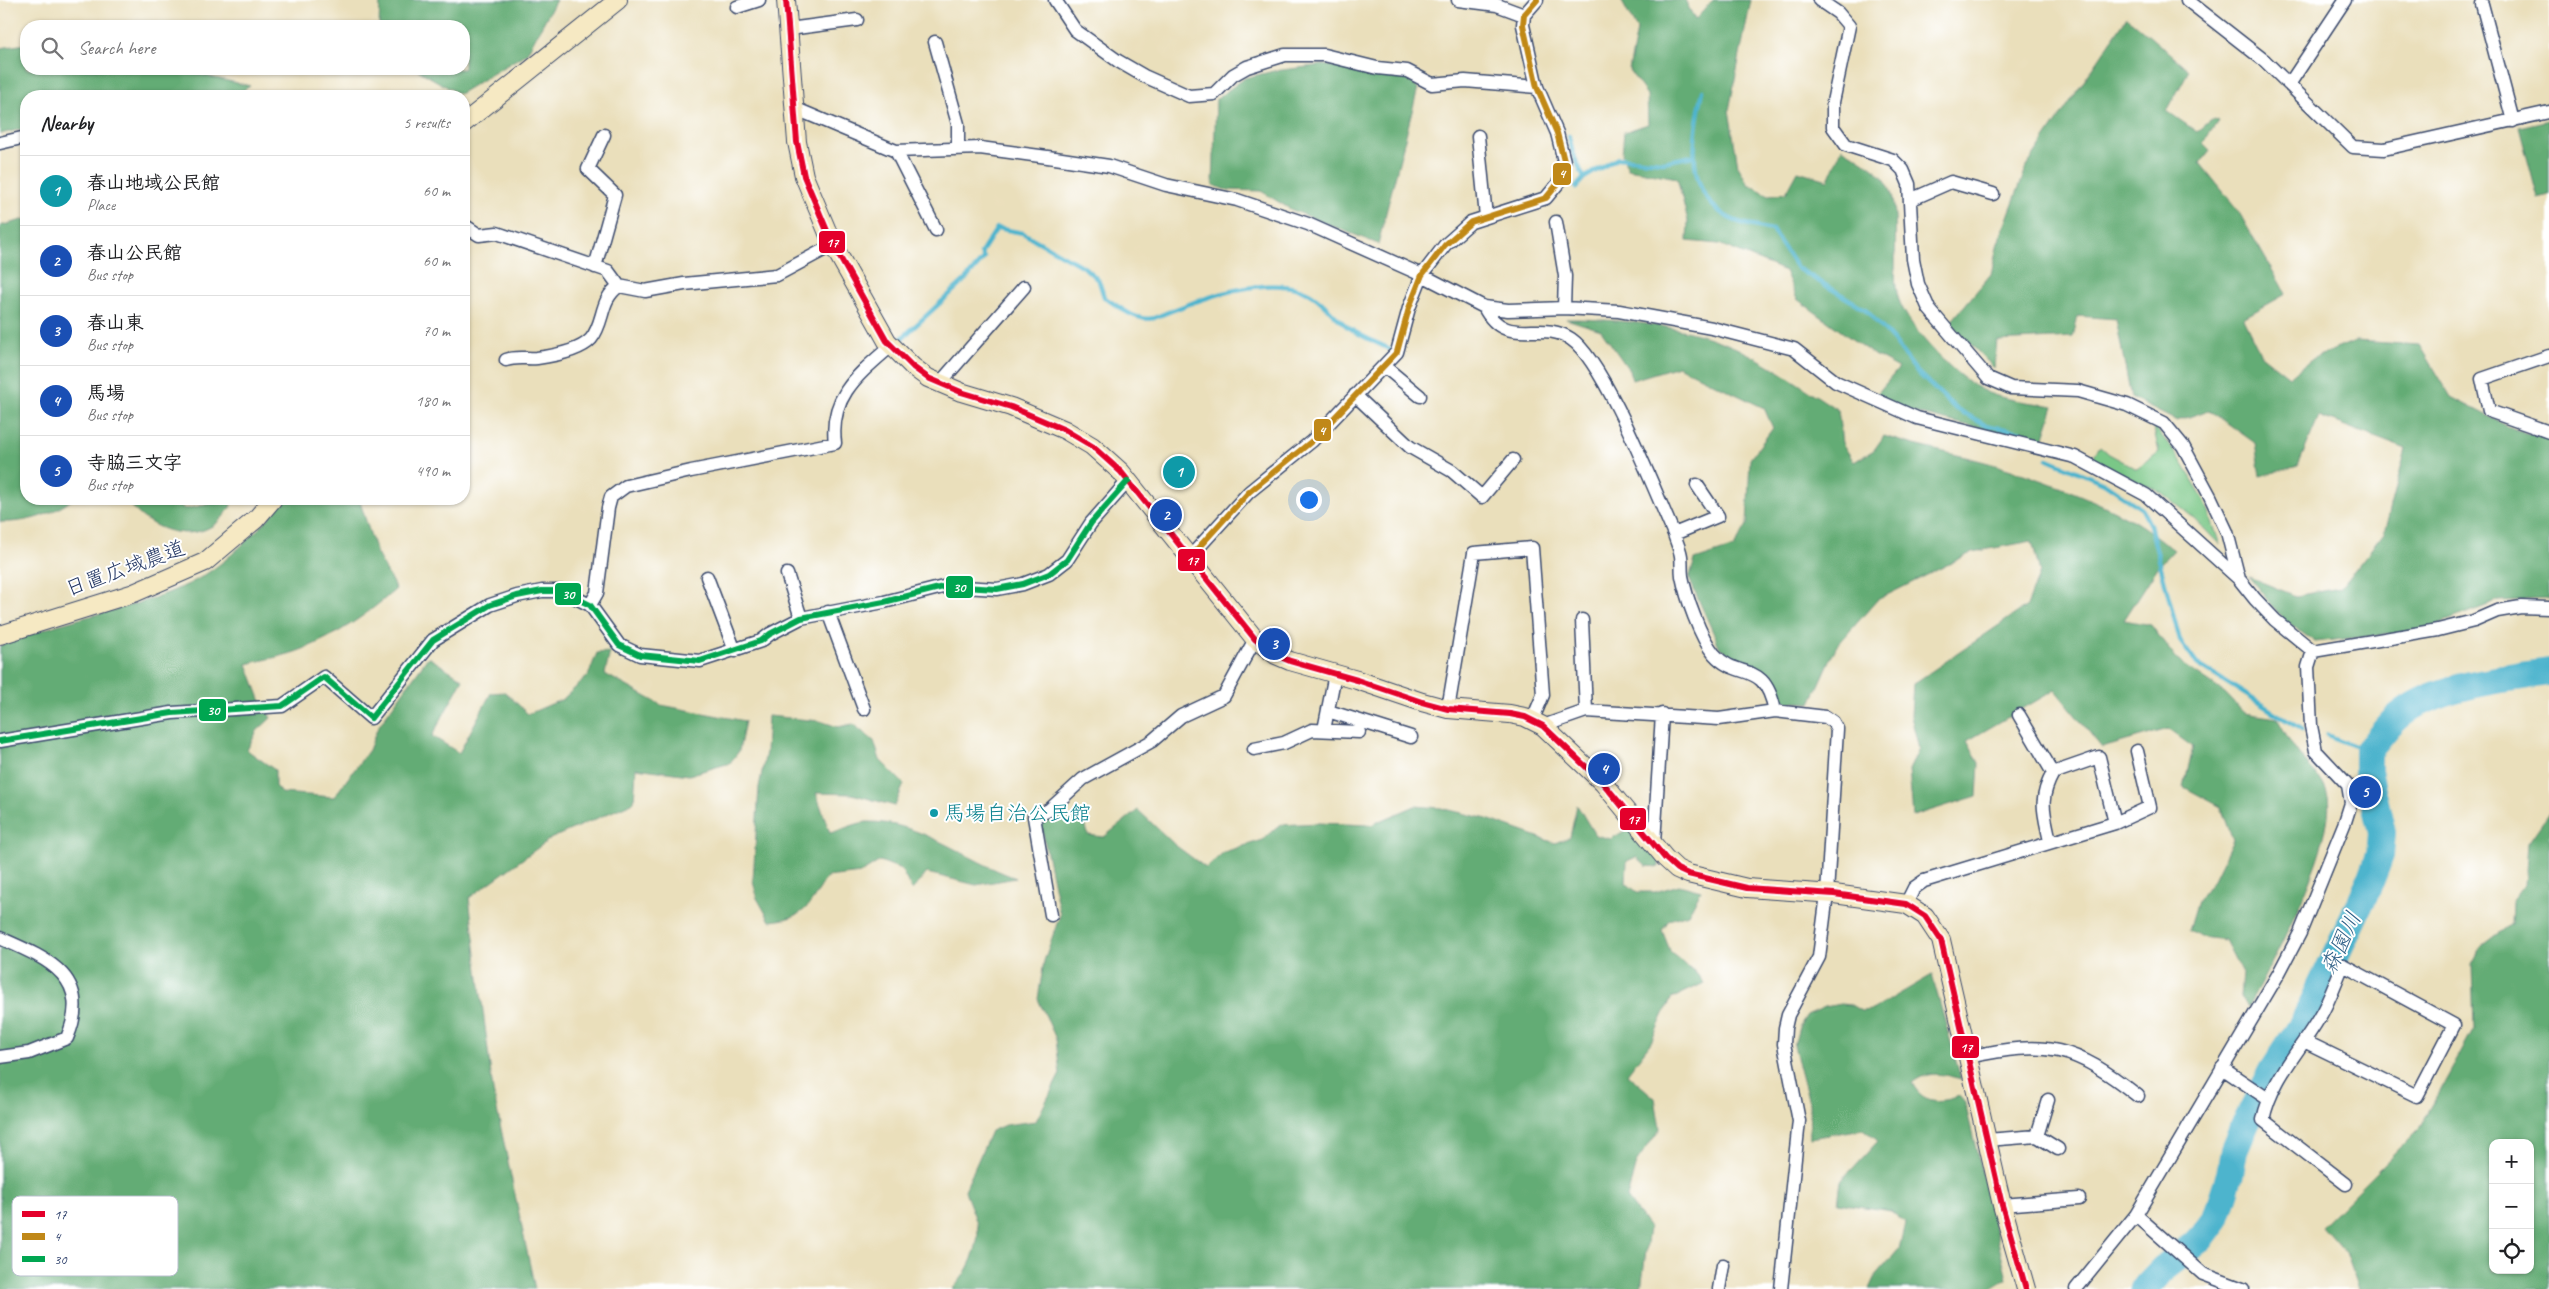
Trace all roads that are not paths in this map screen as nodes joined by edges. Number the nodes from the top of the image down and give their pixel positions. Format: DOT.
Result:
graph roads {
  1 [pos="618,0"];
  2 [pos="759,0"];
  3 [pos="786,0"];
  4 [pos="1055,0"];
  5 [pos="1458,0"];
  6 [pos="1537,0"];
  7 [pos="1819,0"];
  8 [pos="2187,0"];
  9 [pos="2345,0"];
  10 [pos="1486,2"];
  11 [pos="2482,4"];
  12 [pos="737,7"];
  13 [pos="1524,15"];
  14 [pos="858,20"];
  15 [pos="789,29"];
  16 [pos="935,42"];
  17 [pos="2290,83"];
  18 [pos="1538,87"];
  19 [pos="794,108"];
  20 [pos="2549,112"];
  21 [pos="470,118"];
  22 [pos="2513,121"];
  23 [pos="604,135"];
  24 [pos="1478,136"];
  25 [pos="20,138"];
  26 [pos="0,143"];
  27 [pos="958,149"];
  28 [pos="896,151"];
  29 [pos="1993,194"];
  30 [pos="1910,200"];
  31 [pos="1486,217"];
  32 [pos="1556,222"];
  33 [pos="470,229"];
  34 [pos="936,230"];
  35 [pos="833,245"];
  36 [pos="595,267"];
  37 [pos="1422,275"];
  38 [pos="619,286"];
  39 [pos="1024,287"];
  40 [pos="1484,307"];
  41 [pos="1564,308"];
  42 [pos="891,346"];
  43 [pos="2549,356"];
  44 [pos="506,360"];
  45 [pos="1384,366"];
  46 [pos="939,384"];
  47 [pos="1355,395"];
  48 [pos="1420,396"];
  49 [pos="2549,432"];
  50 [pos="1513,460"];
  51 [pos="1128,481"];
  52 [pos="1697,485"];
  53 [pos="268,505"];
  54 [pos="1674,534"];
  55 [pos="1189,558"];
  56 [pos="787,574"];
  57 [pos="707,577"];
  58 [pos="2239,579"];
  59 [pos="590,605"];
  60 [pos="2549,608"];
  61 [pos="828,612"];
  62 [pos="801,618"];
  63 [pos="1582,620"];
  64 [pos="0,635"];
  65 [pos="1255,639"];
  66 [pos="735,651"];
  67 [pos="2313,651"];
  68 [pos="1335,674"];
  69 [pos="1448,708"];
  70 [pos="864,709"];
  71 [pos="1775,710"];
  72 [pos="1328,711"];
  73 [pos="1586,711"];
  74 [pos="1662,714"];
  75 [pos="2019,715"];
  76 [pos="1537,723"];
  77 [pos="1324,730"];
  78 [pos="1358,732"];
  79 [pos="1411,737"];
  80 [pos="0,741"];
  81 [pos="1254,749"];
  82 [pos="2137,751"];
  83 [pos="2053,773"];
  84 [pos="2115,823"];
  85 [pos="2050,841"];
  86 [pos="1654,843"];
  87 [pos="1827,894"];
  88 [pos="1906,904"];
  89 [pos="1051,915"];
  90 [pos="0,938"];
  91 [pos="2304,1041"];
  92 [pos="1968,1057"];
  93 [pos="0,1058"];
  94 [pos="2222,1068"];
  95 [pos="2138,1096"];
  96 [pos="2268,1099"];
  97 [pos="2048,1100"];
  98 [pos="2037,1136"];
  99 [pos="1987,1140"];
  100 [pos="2058,1149"];
  101 [pos="2346,1184"];
  102 [pos="2079,1199"];
  103 [pos="2002,1205"];
  104 [pos="2136,1216"];
  105 [pos="1722,1265"];
  106 [pos="1719,1289"];
  107 [pos="1781,1289"];
  108 [pos="2026,1289"];
  109 [pos="2076,1289"];
  110 [pos="2244,1289"];
  1 -- 21 [label="street"];
  2 -- 12 [label="street"];
  3 -- 15 [label="street"];
  4 -- 18 [label="street"];
  5 -- 10 [label="street"];
  6 -- 13 [label="street"];
  7 -- 30 [label="street"];
  8 -- 17 [label="street"];
  9 -- 17 [label="street"];
  10 -- 13 [label="street"];
  11 -- 22 [label="street"];
  13 -- 18 [label="street"];
  14 -- 15 [label="street"];
  15 -- 19 [label="street"];
  16 -- 27 [label="street"];
  17 -- 22 [label="street"];
  18 -- 31 [label="street"];
  19 -- 28 [label="street"];
  19 -- 35 [label="street"];
  20 -- 22 [label="street"];
  23 -- 36 [label="street"];
  24 -- 31 [label="street"];
  25 -- 26 [label="street"];
  27 -- 28 [label="street"];
  27 -- 37 [label="street"];
  28 -- 34 [label="street"];
  29 -- 30 [label="street"];
  30 -- 58 [label="street"];
  31 -- 37 [label="street"];
  32 -- 41 [label="street"];
  33 -- 36 [label="street"];
  35 -- 38 [label="street"];
  35 -- 42 [label="street"];
  36 -- 38 [label="street"];
  37 -- 40 [label="street"];
  37 -- 45 [label="street"];
  38 -- 44 [label="street"];
  39 -- 46 [label="street"];
  40 -- 41 [label="street"];
  40 -- 54 [label="street"];
  41 -- 58 [label="street"];
  42 -- 46 [label="street"];
  42 -- 59 [label="street"];
  43 -- 49 [label="street"];
  45 -- 47 [label="street"];
  45 -- 48 [label="street"];
  46 -- 51 [label="street"];
  47 -- 50 [label="street"];
  47 -- 55 [label="street"];
  51 -- 55 [label="street"];
  51 -- 61 [label="street"];
  52 -- 54 [label="street"];
  53 -- 64 [label="street, 日置広域農道"];
  54 -- 71 [label="street"];
  55 -- 65 [label="street"];
  56 -- 62 [label="street"];
  57 -- 66 [label="street"];
  58 -- 67 [label="street"];
  59 -- 66 [label="street"];
  59 -- 80 [label="street"];
  60 -- 67 [label="street"];
  61 -- 62 [label="street"];
  61 -- 70 [label="street"];
  62 -- 66 [label="street"];
  63 -- 73 [label="street"];
  65 -- 68 [label="street"];
  65 -- 89 [label="street"];
  67 -- 94 [label="street"];
  68 -- 69 [label="street"];
  68 -- 72 [label="street"];
  69 -- 76 [label="street"];
  69 -- 76 [label="street"];
  71 -- 74 [label="street"];
  71 -- 87 [label="street"];
  72 -- 77 [label="street"];
  72 -- 79 [label="street"];
  73 -- 74 [label="street"];
  73 -- 76 [label="street"];
  74 -- 86 [label="street"];
  75 -- 83 [label="street"];
  76 -- 86 [label="street"];
  77 -- 78 [label="street"];
  77 -- 81 [label="street"];
  82 -- 84 [label="street"];
  83 -- 84 [label="street"];
  83 -- 85 [label="street"];
  84 -- 85 [label="street"];
  85 -- 88 [label="street"];
  86 -- 87 [label="street"];
  87 -- 88 [label="street"];
  87 -- 107 [label="street"];
  88 -- 92 [label="street"];
  90 -- 93 [label="street"];
  91 -- 91 [label="street"];
  91 -- 96 [label="street"];
  92 -- 95 [label="street"];
  92 -- 99 [label="street"];
  94 -- 96 [label="street"];
  94 -- 104 [label="street"];
  96 -- 101 [label="street"];
  97 -- 98 [label="street"];
  98 -- 99 [label="street"];
  98 -- 100 [label="street"];
  99 -- 103 [label="street"];
  102 -- 103 [label="street"];
  103 -- 108 [label="street"];
  104 -- 109 [label="street"];
  104 -- 110 [label="street"];
  105 -- 106 [label="street"];
}
